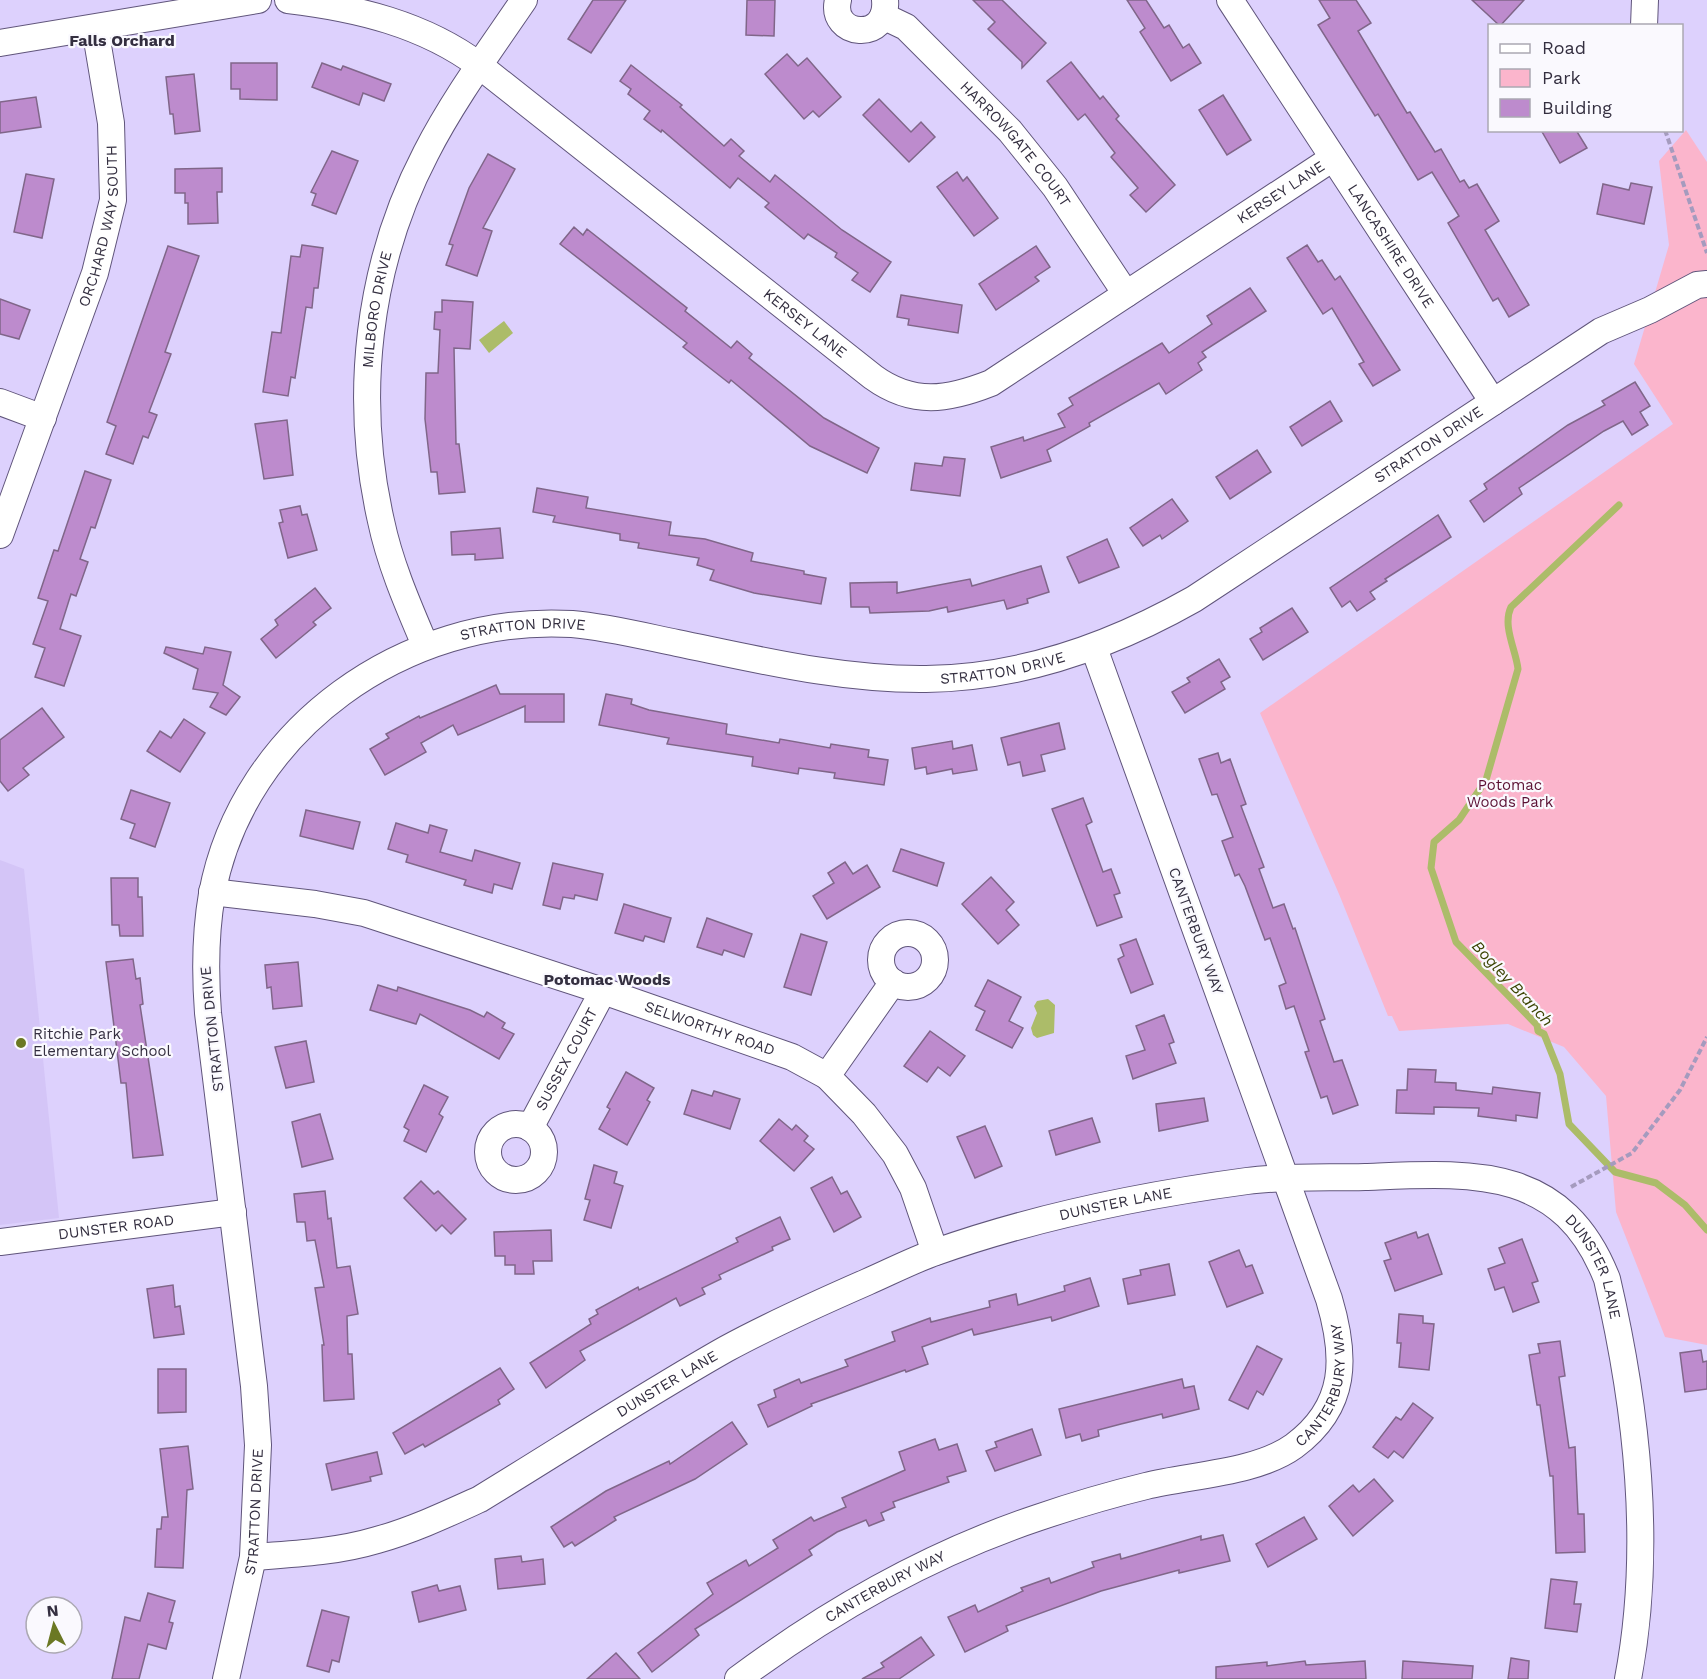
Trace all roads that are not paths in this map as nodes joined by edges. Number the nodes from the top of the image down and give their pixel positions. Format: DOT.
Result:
graph roads {
  1 [pos="258,0"];
  2 [pos="288,0"];
  3 [pos="524,0"];
  4 [pos="838,0"];
  5 [pos="1230,0"];
  6 [pos="1645,0"];
  7 [pos="884,8"];
  8 [pos="1644,24"];
  9 [pos="95,28"];
  10 [pos="0,43"];
  11 [pos="480,66"];
  12 [pos="1333,158"];
  13 [pos="1707,284"];
  14 [pos="1126,294"];
  15 [pos="0,402"];
  16 [pos="1492,402"];
  17 [pos="43,418"];
  18 [pos="0,535"];
  19 [pos="424,645"];
  20 [pos="1094,648"];
  21 [pos="212,892"];
  22 [pos="892,982"];
  23 [pos="603,991"];
  24 [pos="826,1076"];
  25 [pos="530,1128"];
  26 [pos="1286,1180"];
  27 [pos="233,1212"];
  28 [pos="0,1242"];
  29 [pos="935,1252"];
  30 [pos="253,1557"];
  31 [pos="226,1679"];
  32 [pos="738,1679"];
  33 [pos="1628,1679"];
  1 -- 9 [label="street"];
  2 -- 11 [label="street, KERSEY LANE"];
  3 -- 11 [label="street, MILBORO DRIVE"];
  4 -- 7 [label="street, HARROWGATE COURT"];
  5 -- 12 [label="street, LANCASHIRE DRIVE"];
  6 -- 8 [label="street"];
  7 -- 14 [label="street, HARROWGATE COURT"];
  9 -- 10 [label="street"];
  9 -- 17 [label="street, ORCHARD WAY SOUTH"];
  11 -- 14 [label="street, KERSEY LANE"];
  11 -- 19 [label="street, MILBORO DRIVE"];
  12 -- 14 [label="street, KERSEY LANE"];
  12 -- 16 [label="street, LANCASHIRE DRIVE"];
  13 -- 16 [label="street, STRATTON DRIVE"];
  15 -- 17 [label="street"];
  16 -- 20 [label="street, STRATTON DRIVE"];
  17 -- 18 [label="street, ORCHARD WAY SOUTH"];
  19 -- 20 [label="street, STRATTON DRIVE"];
  19 -- 21 [label="street, STRATTON DRIVE"];
  20 -- 26 [label="street, CANTERBURY WAY"];
  21 -- 23 [label="street, SELWORTHY ROAD"];
  21 -- 27 [label="street, STRATTON DRIVE"];
  22 -- 24 [label="street"];
  23 -- 24 [label="street, SELWORTHY ROAD"];
  23 -- 25 [label="street, SUSSEX COURT"];
  24 -- 29 [label="street, SELWORTHY ROAD"];
  26 -- 29 [label="street, DUNSTER LANE"];
  26 -- 32 [label="street, CANTERBURY WAY"];
  26 -- 33 [label="street, DUNSTER LANE"];
  27 -- 28 [label="street, DUNSTER ROAD"];
  27 -- 30 [label="street, STRATTON DRIVE"];
  29 -- 30 [label="street, DUNSTER LANE"];
  30 -- 31 [label="street, STRATTON DRIVE"];
}
